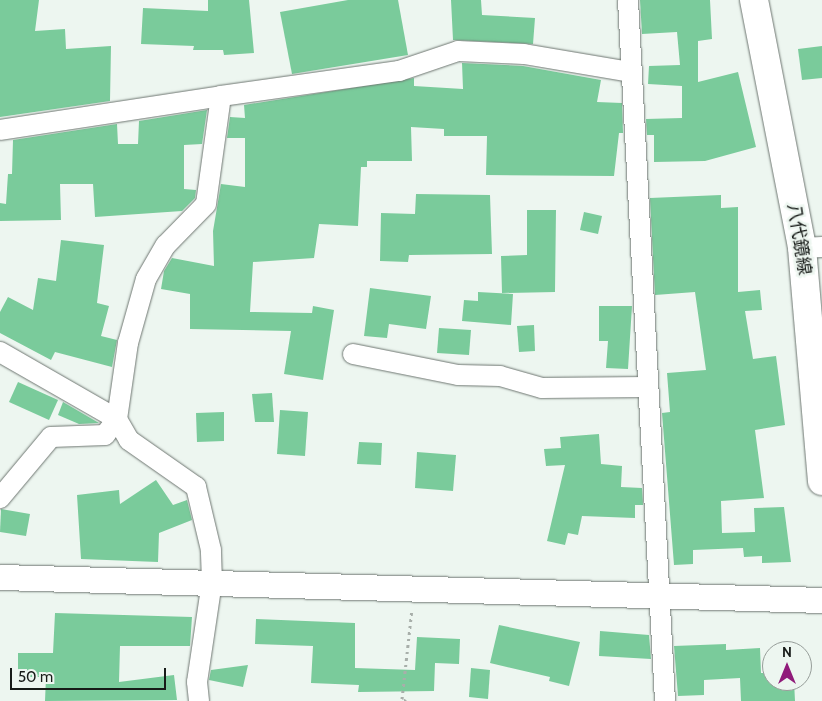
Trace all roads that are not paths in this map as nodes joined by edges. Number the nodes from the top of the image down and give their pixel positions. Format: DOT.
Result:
graph roads {
  1 [pos="628,0"];
  2 [pos="754,0"];
  3 [pos="630,72"];
  4 [pos="221,96"];
  5 [pos="0,130"];
  6 [pos="812,247"];
  7 [pos="0,352"];
  8 [pos="353,354"];
  9 [pos="647,387"];
  10 [pos="117,419"];
  11 [pos="822,481"];
  12 [pos="0,498"];
  13 [pos="0,577"];
  14 [pos="212,582"];
  15 [pos="660,596"];
  16 [pos="822,600"];
  17 [pos="199,701"];
  18 [pos="665,701"];
  1 -- 3 [label="street"];
  2 -- 6 [label="main road, 八代鏡線"];
  3 -- 4 [label="street"];
  3 -- 9 [label="street"];
  4 -- 5 [label="street"];
  4 -- 10 [label="street"];
  6 -- 11 [label="main road, 八代鏡線"];
  7 -- 10 [label="street"];
  8 -- 9 [label="street"];
  9 -- 15 [label="street"];
  10 -- 12 [label="street"];
  10 -- 14 [label="street"];
  13 -- 14 [label="street"];
  14 -- 15 [label="street"];
  14 -- 17 [label="street"];
  15 -- 16 [label="street"];
  15 -- 18 [label="street"];
}
